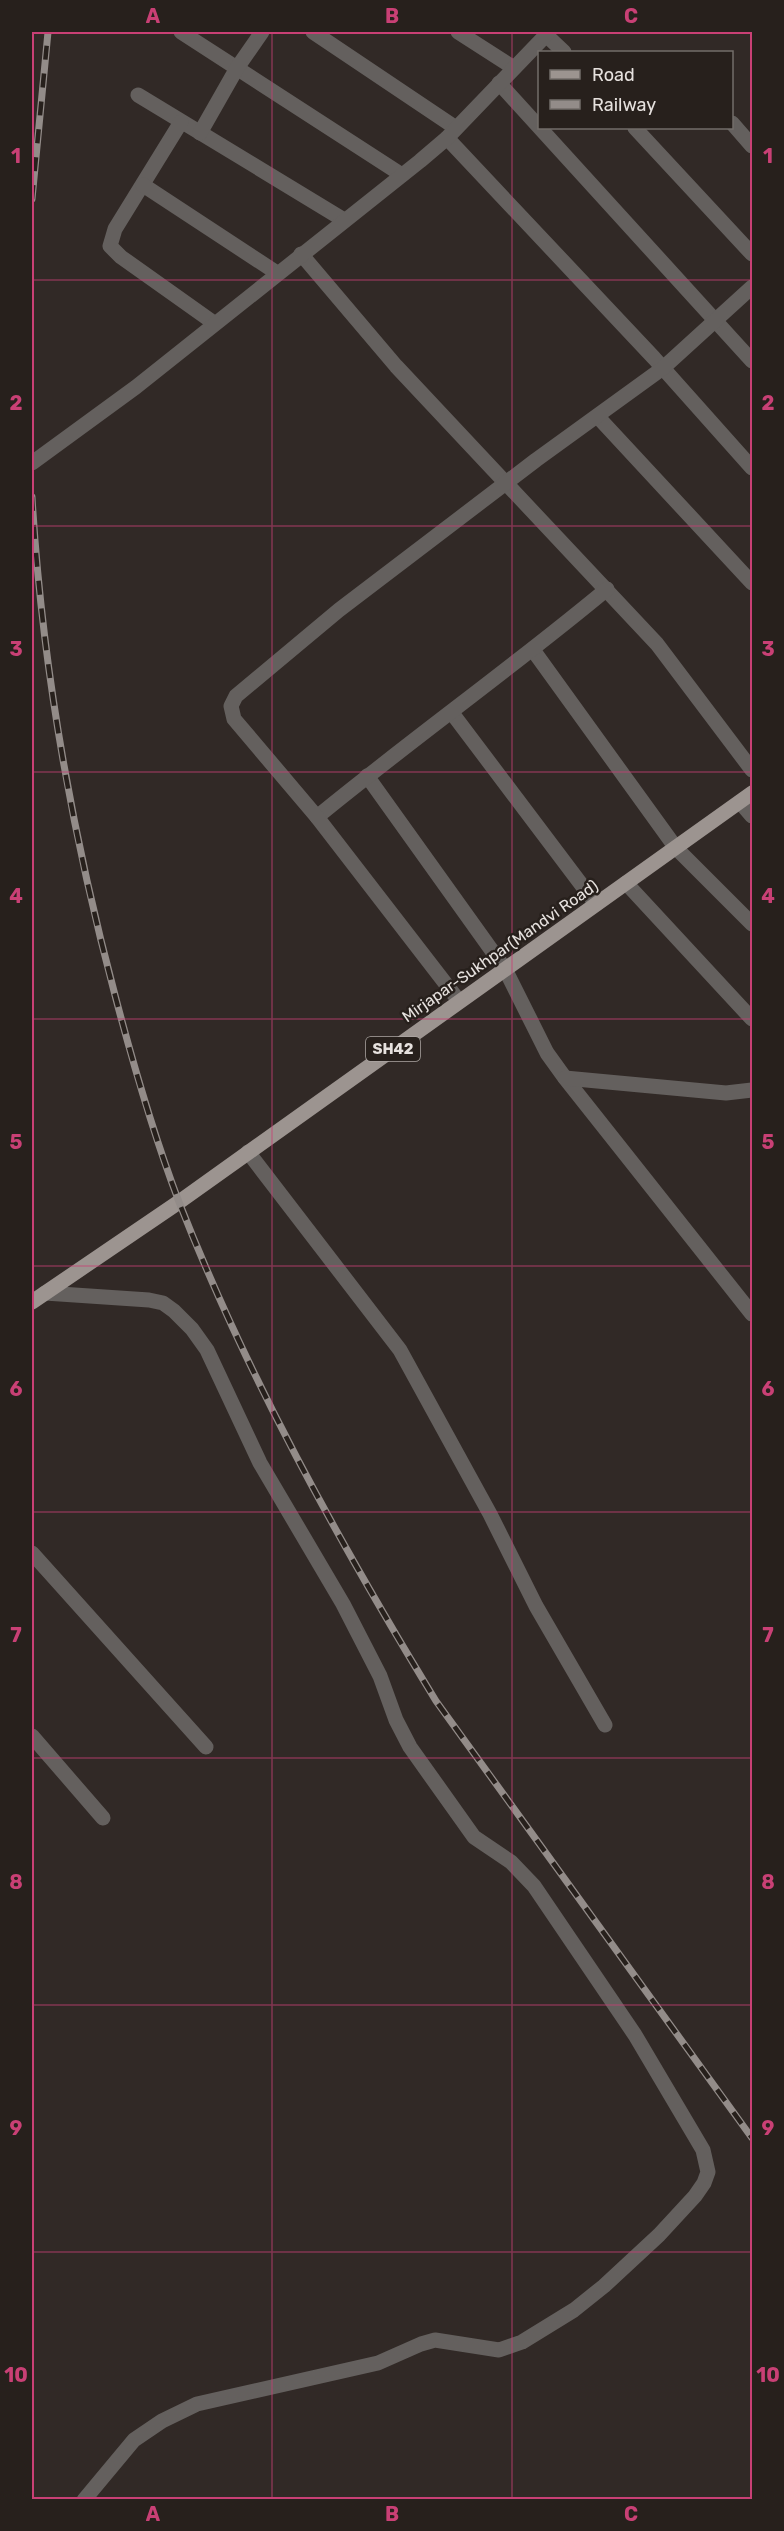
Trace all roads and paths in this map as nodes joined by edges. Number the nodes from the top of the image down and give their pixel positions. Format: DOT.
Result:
graph roads {
  1 [pos="181,32"];
  2 [pos="262,32"];
  3 [pos="314,32"];
  4 [pos="458,32"];
  5 [pos="548,33"];
  6 [pos="563,51"];
  7 [pos="237,68"];
  8 [pos="514,68"];
  9 [pos="499,83"];
  10 [pos="138,95"];
  11 [pos="181,122"];
  12 [pos="733,124"];
  13 [pos="538,126"];
  14 [pos="541,129"];
  15 [pos="636,129"];
  16 [pos="200,133"];
  17 [pos="452,133"];
  18 [pos="753,146"];
  19 [pos="402,175"];
  20 [pos="143,185"];
  21 [pos="344,220"];
  22 [pos="301,254"];
  23 [pos="753,254"];
  24 [pos="277,273"];
  25 [pos="753,287"];
  26 [pos="715,320"];
  27 [pos="214,323"];
  28 [pos="753,361"];
  29 [pos="663,368"];
  30 [pos="598,417"];
  31 [pos="32,463"];
  32 [pos="753,468"];
  33 [pos="507,483"];
  34 [pos="753,583"];
  35 [pos="607,590"];
  36 [pos="533,650"];
  37 [pos="452,713"];
  38 [pos="753,770"];
  39 [pos="367,776"];
  40 [pos="746,798"];
  41 [pos="753,816"];
  42 [pos="317,817"];
  43 [pos="676,848"];
  44 [pos="626,883"];
  45 [pos="596,904"];
  46 [pos="753,924"];
  47 [pos="505,969"];
  48 [pos="459,1001"];
  49 [pos="753,1019"];
  50 [pos="565,1078"];
  51 [pos="753,1090"];
  52 [pos="248,1152"];
  53 [pos="45,1293"];
  54 [pos="32,1302"];
  55 [pos="753,1314"];
  56 [pos="32,1553"];
  57 [pos="605,1725"];
  58 [pos="32,1736"];
  59 [pos="206,1747"];
  60 [pos="103,1818"];
  61 [pos="84,2499"];
  1 -- 7 [label="street"];
  2 -- 7 [label="street"];
  3 -- 17 [label="street"];
  4 -- 8 [label="street"];
  5 -- 6 [label="street"];
  5 -- 8 [label="street"];
  7 -- 16 [label="street"];
  7 -- 19 [label="street"];
  8 -- 9 [label="street"];
  9 -- 13 [label="street"];
  9 -- 17 [label="street"];
  10 -- 11 [label="street"];
  11 -- 16 [label="street"];
  11 -- 20 [label="street"];
  12 -- 18 [label="street"];
  14 -- 26 [label="street"];
  15 -- 23 [label="street"];
  16 -- 21 [label="street"];
  17 -- 19 [label="street"];
  17 -- 29 [label="street"];
  19 -- 21 [label="street"];
  20 -- 24 [label="street"];
  20 -- 27 [label="street"];
  21 -- 22 [label="street"];
  22 -- 24 [label="street"];
  22 -- 33 [label="street"];
  24 -- 27 [label="street"];
  25 -- 26 [label="street"];
  26 -- 28 [label="street"];
  26 -- 29 [label="street"];
  27 -- 31 [label="street"];
  29 -- 30 [label="street"];
  29 -- 32 [label="street"];
  30 -- 33 [label="street"];
  30 -- 34 [label="street"];
  33 -- 35 [label="street"];
  33 -- 42 [label="street"];
  35 -- 36 [label="street"];
  35 -- 38 [label="street"];
  36 -- 37 [label="street"];
  36 -- 43 [label="street"];
  37 -- 39 [label="street"];
  37 -- 45 [label="street"];
  39 -- 42 [label="street"];
  39 -- 47 [label="street"];
  40 -- 41 [label="street"];
  40 -- 43 [label="main road, Mirjapar-Sukhpar(Mandvi Road) / SH42"];
  42 -- 48 [label="street"];
  43 -- 44 [label="main road, Mirjapar-Sukhpar(Mandvi Road) / SH42"];
  43 -- 46 [label="street"];
  44 -- 45 [label="main road, Mirjapar-Sukhpar(Mandvi Road) / SH42"];
  44 -- 49 [label="street"];
  45 -- 47 [label="main road, Mirjapar-Sukhpar(Mandvi Road) / SH42"];
  47 -- 48 [label="main road, Mirjapar-Sukhpar(Mandvi Road) / SH42"];
  47 -- 50 [label="street"];
  48 -- 52 [label="main road, Mirjapar-Sukhpar(Mandvi Road) / SH42"];
  50 -- 51 [label="street"];
  50 -- 55 [label="street"];
  52 -- 53 [label="main road, Mirjapar-Sukhpar(Mandvi Road) / SH42"];
  52 -- 57 [label="street"];
  53 -- 54 [label="main road, Mirjapar-Sukhpar(Mandvi Road) / SH42"];
  53 -- 61 [label="street"];
  56 -- 59 [label="street"];
  58 -- 60 [label="street"];
}
